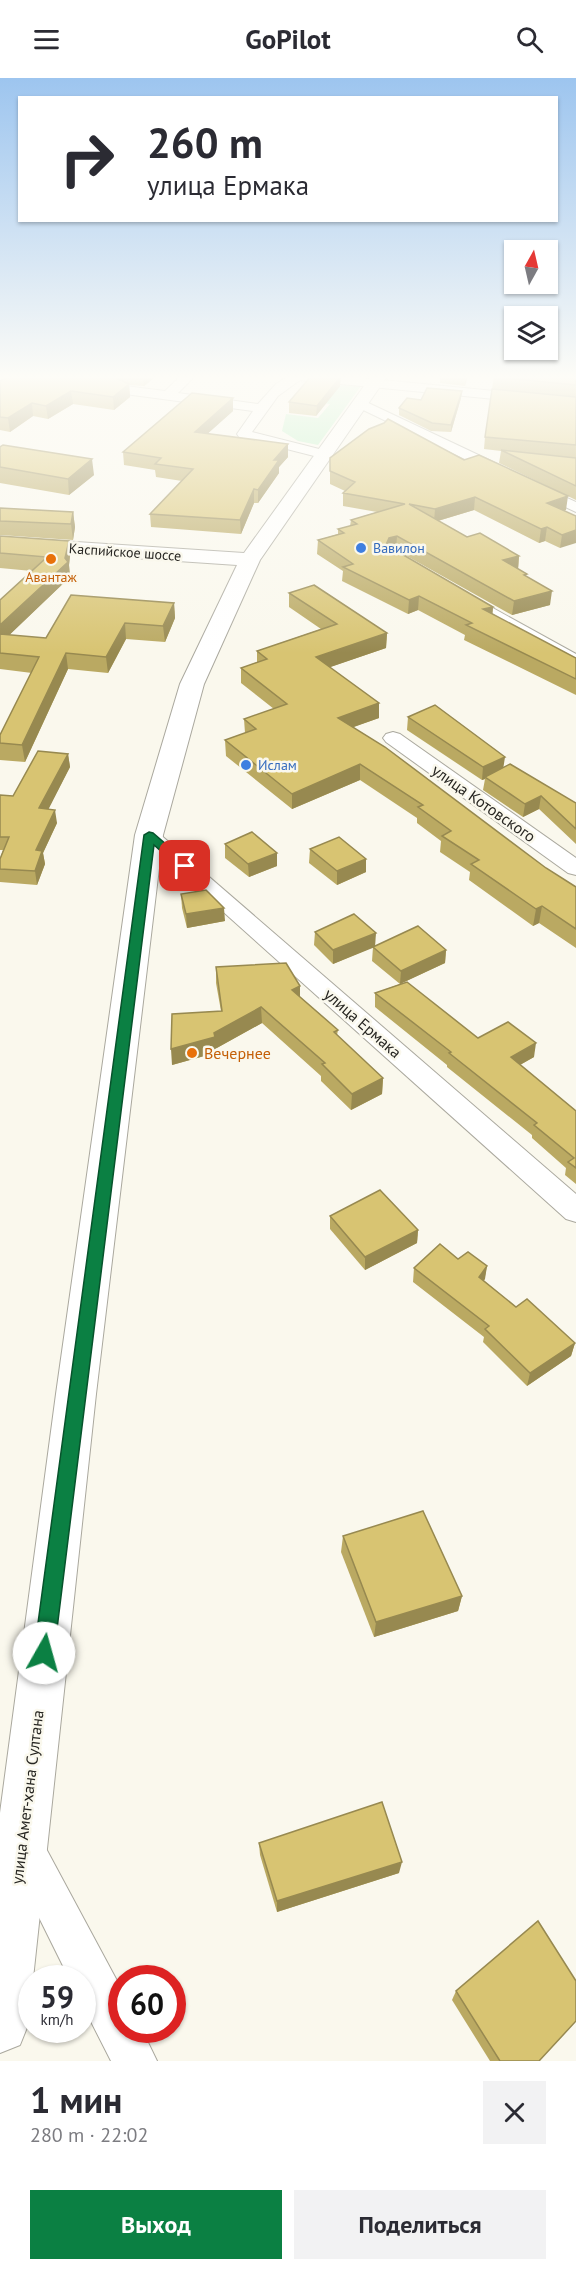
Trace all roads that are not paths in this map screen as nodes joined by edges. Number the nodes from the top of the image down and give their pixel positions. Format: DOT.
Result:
graph roads {
  1 [pos="317,468"];
  2 [pos="495,468"];
  3 [pos="576,508"];
  4 [pos="0,543"];
  5 [pos="250,560"];
  6 [pos="445,586"];
  7 [pos="576,661"];
  8 [pos="393,738"];
  9 [pos="149,835"];
  10 [pos="576,868"];
  11 [pos="576,1211"];
  12 [pos="21,1841"];
  13 [pos="0,2025"];
  14 [pos="135,2061"];
  1 -- 5 [label="main road, улица Амет-хана Султана"];
  2 -- 3 [label="street"];
  4 -- 5 [label="main road, Каспийское шоссе"];
  5 -- 9 [label="main road, улица Амет-хана Султана"];
  6 -- 7 [label="street"];
  8 -- 10 [label="street, улица Котовского"];
  9 -- 11 [label="street, улица Ермака"];
  9 -- 12 [label="main road, улица Амет-хана Султана"];
  12 -- 13 [label="main road, улица Амет-хана Султана"];
  12 -- 14 [label="street"];
}
